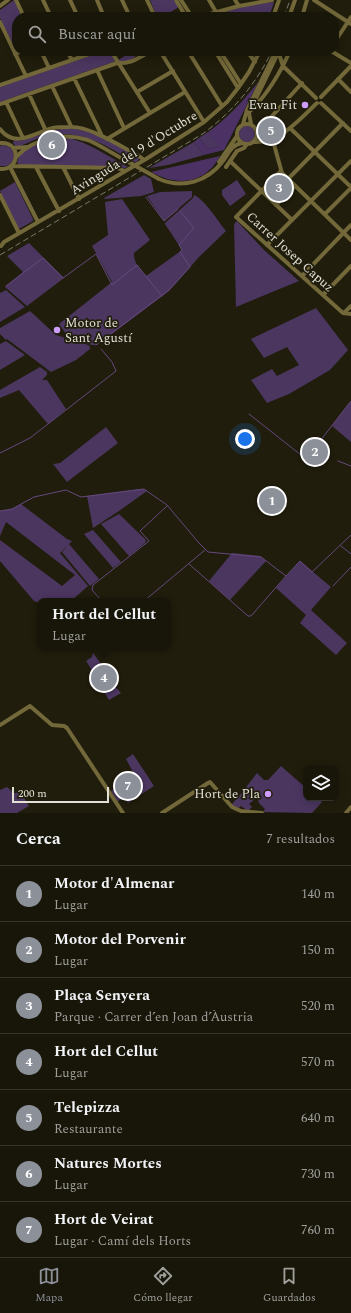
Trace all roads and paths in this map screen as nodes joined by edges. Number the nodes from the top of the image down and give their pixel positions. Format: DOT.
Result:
graph roads {
  1 [pos="8,0"];
  2 [pos="16,0"];
  3 [pos="43,0"];
  4 [pos="70,0"];
  5 [pos="97,0"];
  6 [pos="122,0"];
  7 [pos="147,0"];
  8 [pos="176,0"];
  9 [pos="182,0"];
  10 [pos="209,0"];
  11 [pos="235,0"];
  12 [pos="272,0"];
  13 [pos="279,0"];
  14 [pos="295,0"];
  15 [pos="307,0"];
  16 [pos="314,0"];
  17 [pos="262,1"];
  18 [pos="0,6"];
  19 [pos="239,6"];
  20 [pos="22,12"];
  21 [pos="49,12"];
  22 [pos="76,12"];
  23 [pos="102,12"];
  24 [pos="128,12"];
  25 [pos="153,12"];
  26 [pos="183,12"];
  27 [pos="189,12"];
  28 [pos="216,12"];
  29 [pos="275,12"];
  30 [pos="291,12"];
  31 [pos="303,12"];
  32 [pos="332,12"];
  33 [pos="339,16"];
  34 [pos="351,17"];
  35 [pos="0,22"];
  36 [pos="349,23"];
  37 [pos="339,36"];
  38 [pos="12,48"];
  39 [pos="16,56"];
  40 [pos="43,56"];
  41 [pos="70,56"];
  42 [pos="82,56"];
  43 [pos="114,56"];
  44 [pos="141,56"];
  45 [pos="163,56"];
  46 [pos="191,56"];
  47 [pos="218,56"];
  48 [pos="223,56"];
  49 [pos="251,56"];
  50 [pos="258,56"];
  51 [pos="276,56"];
  52 [pos="276,56"];
  53 [pos="280,56"];
  54 [pos="288,56"];
  55 [pos="339,56"];
  56 [pos="72,60"];
  57 [pos="255,62"];
  58 [pos="351,63"];
  59 [pos="119,64"];
  60 [pos="284,66"];
  61 [pos="351,66"];
  62 [pos="49,68"];
  63 [pos="97,70"];
  64 [pos="172,71"];
  65 [pos="270,71"];
  66 [pos="26,76"];
  67 [pos="74,78"];
  68 [pos="0,79"];
  69 [pos="338,80"];
  70 [pos="302,83"];
  71 [pos="1,85"];
  72 [pos="52,86"];
  73 [pos="239,86"];
  74 [pos="137,92"];
  75 [pos="185,92"];
  76 [pos="351,92"];
  77 [pos="29,94"];
  78 [pos="319,100"];
  79 [pos="6,102"];
  80 [pos="0,104"];
  81 [pos="222,106"];
  82 [pos="150,113"];
  83 [pos="249,113"];
  84 [pos="204,122"];
  85 [pos="343,123"];
  86 [pos="243,124"];
  87 [pos="251,124"];
  88 [pos="71,126"];
  89 [pos="124,128"];
  90 [pos="290,128"];
  91 [pos="0,129"];
  92 [pos="46,131"];
  93 [pos="351,131"];
  94 [pos="258,133"];
  95 [pos="102,136"];
  96 [pos="237,136"];
  97 [pos="10,138"];
  98 [pos="24,138"];
  99 [pos="107,139"];
  100 [pos="271,139"];
  101 [pos="3,142"];
  102 [pos="254,142"];
  103 [pos="242,143"];
  104 [pos="247,144"];
  105 [pos="27,147"];
  106 [pos="13,148"];
  107 [pos="315,152"];
  108 [pos="16,157"];
  109 [pos="144,160"];
  110 [pos="230,160"];
  111 [pos="351,161"];
  112 [pos="11,166"];
  113 [pos="226,166"];
  114 [pos="36,167"];
  115 [pos="63,167"];
  116 [pos="118,168"];
  117 [pos="216,168"];
  118 [pos="0,169"];
  119 [pos="125,171"];
  120 [pos="281,171"];
  121 [pos="119,175"];
  122 [pos="337,175"];
  123 [pos="288,179"];
  124 [pos="295,186"];
  125 [pos="351,188"];
  126 [pos="262,191"];
  127 [pos="0,195"];
  128 [pos="79,199"];
  129 [pos="311,201"];
  130 [pos="276,205"];
  131 [pos="58,211"];
  132 [pos="325,214"];
  133 [pos="292,220"];
  134 [pos="38,222"];
  135 [pos="351,225"];
  136 [pos="19,233"];
  137 [pos="343,233"];
  138 [pos="351,240"];
  139 [pos="0,245"];
  140 [pos="267,245"];
  141 [pos="351,266"];
  142 [pos="302,276"];
  143 [pos="323,295"];
  144 [pos="351,306"];
  145 [pos="344,313"];
  146 [pos="351,314"];
  147 [pos="0,724"];
  148 [pos="351,807"];
  149 [pos="123,813"];
  150 [pos="162,813"];
  151 [pos="262,813"];
  152 [pos="346,813"];
  1 -- 18 [label="street"];
  2 -- 20 [label="street"];
  3 -- 21 [label="street"];
  4 -- 22 [label="street"];
  5 -- 23 [label="street"];
  6 -- 24 [label="street"];
  7 -- 25 [label="street"];
  8 -- 26 [label="street"];
  9 -- 27 [label="street"];
  10 -- 28 [label="street"];
  11 -- 19 [label="street"];
  12 -- 17 [label="street"];
  13 -- 29 [label="street"];
  14 -- 30 [label="street"];
  15 -- 31 [label="street"];
  16 -- 32 [label="street"];
  17 -- 19 [label="street"];
  19 -- 28 [label="street"];
  33 -- 36 [label="street"];
  34 -- 36 [label="street"];
  35 -- 38 [label="street"];
  36 -- 37 [label="street"];
  39 -- 66 [label="street"];
  40 -- 62 [label="street"];
  41 -- 56 [label="street"];
  42 -- 56 [label="street"];
  43 -- 59 [label="street"];
  44 -- 59 [label="street"];
  45 -- 64 [label="street"];
  46 -- 81 [label="street"];
  47 -- 73 [label="street"];
  48 -- 73 [label="street"];
  49 -- 57 [label="street"];
  50 -- 57 [label="street, Avinguda del 9 d'Octubre"];
  51 -- 65 [label="street"];
  52 -- 86 [label="street"];
  53 -- 60 [label="street"];
  54 -- 60 [label="street"];
  55 -- 58 [label="street"];
  56 -- 62 [label="street"];
  57 -- 73 [label="street, Avinguda del 9 d'Octubre"];
  59 -- 63 [label="street"];
  59 -- 74 [label="street"];
  60 -- 65 [label="street"];
  60 -- 70 [label="street"];
  60 -- 83 [label="street"];
  61 -- 69 [label="street"];
  62 -- 66 [label="street"];
  63 -- 67 [label="street"];
  63 -- 89 [label="street"];
  64 -- 74 [label="street"];
  64 -- 75 [label="street"];
  65 -- 83 [label="street"];
  66 -- 71 [label="street"];
  67 -- 72 [label="street"];
  67 -- 95 [label="street"];
  68 -- 71 [label="street"];
  69 -- 76 [label="street"];
  69 -- 78 [label="street"];
  70 -- 78 [label="street"];
  70 -- 100 [label="street"];
  72 -- 77 [label="street"];
  72 -- 88 [label="street"];
  73 -- 81 [label="street, Avinguda del 9 d'Octubre"];
  74 -- 82 [label="street"];
  75 -- 82 [label="street"];
  75 -- 84 [label="street"];
  77 -- 79 [label="street"];
  77 -- 92 [label="street"];
  78 -- 85 [label="street"];
  78 -- 90 [label="street"];
  79 -- 80 [label="street"];
  79 -- 98 [label="street"];
  81 -- 84 [label="street, Avinguda del 9 d'Octubre"];
  82 -- 89 [label="street"];
  83 -- 87 [label="street"];
  84 -- 109 [label="street, Avinguda del 9 d'Octubre"];
  85 -- 93 [label="street"];
  85 -- 107 [label="street"];
  86 -- 87 [label="street"];
  86 -- 96 [label="street"];
  87 -- 94 [label="street"];
  88 -- 92 [label="street"];
  88 -- 95 [label="street"];
  89 -- 99 [label="street"];
  90 -- 100 [label="street"];
  90 -- 107 [label="street"];
  91 -- 97 [label="street"];
  92 -- 98 [label="street"];
  94 -- 100 [label="street"];
  94 -- 102 [label="street"];
  95 -- 99 [label="street"];
  96 -- 103 [label="street"];
  96 -- 117 [label="street"];
  97 -- 98 [label="street"];
  97 -- 101 [label="street"];
  99 -- 109 [label="street"];
  100 -- 102 [label="street"];
  100 -- 120 [label="street"];
  101 -- 106 [label="street"];
  102 -- 104 [label="street"];
  103 -- 104 [label="street"];
  103 -- 117 [label="street"];
  104 -- 110 [label="street"];
  105 -- 106 [label="street"];
  105 -- 108 [label="street"];
  105 -- 117 [label="street, bridge"];
  106 -- 108 [label="street"];
  107 -- 122 [label="street"];
  107 -- 123 [label="street"];
  108 -- 112 [label="street"];
  109 -- 119 [label="street, Avinguda del 9 d'Octubre"];
  110 -- 113 [label="street"];
  110 -- 126 [label="street"];
  111 -- 122 [label="street"];
  112 -- 114 [label="street"];
  112 -- 118 [label="street"];
  112 -- 134 [label="street"];
  114 -- 115 [label="street"];
  114 -- 131 [label="street"];
  115 -- 116 [label="street"];
  115 -- 128 [label="street"];
  116 -- 119 [label="street"];
  116 -- 121 [label="street"];
  119 -- 121 [label="street, Avinguda del 9 d'Octubre"];
  120 -- 123 [label="street"];
  120 -- 126 [label="street"];
  121 -- 128 [label="street, Avinguda del 9 d'Octubre"];
  122 -- 125 [label="street"];
  122 -- 129 [label="street"];
  123 -- 124 [label="street"];
  124 -- 129 [label="street"];
  124 -- 130 [label="street"];
  125 -- 132 [label="street"];
  126 -- 130 [label="street"];
  126 -- 140 [label="street, Carrer Josep Capuz"];
  127 -- 136 [label="street"];
  128 -- 131 [label="street, Avinguda del 9 d'Octubre"];
  129 -- 132 [label="street"];
  129 -- 133 [label="street"];
  130 -- 133 [label="street"];
  131 -- 134 [label="street, Avinguda del 9 d'Octubre"];
  131 -- 139 [label="street, Avinguda del 9 d'Octubre"];
  132 -- 137 [label="street"];
  133 -- 140 [label="street"];
  134 -- 136 [label="street, Avinguda del 9 d'Octubre"];
  135 -- 137 [label="street"];
  136 -- 139 [label="street, Avinguda del 9 d'Octubre"];
  137 -- 138 [label="street"];
  137 -- 142 [label="street"];
  140 -- 142 [label="street, Carrer Josep Capuz"];
  141 -- 143 [label="street"];
  142 -- 143 [label="street, Carrer Josep Capuz"];
  143 -- 145 [label="street, Carrer Josep Capuz"];
  144 -- 145 [label="street"];
  145 -- 146 [label="street"];
  147 -- 149 [label="street"];
  148 -- 152 [label="street"];
  150 -- 151 [label="street"];
}
